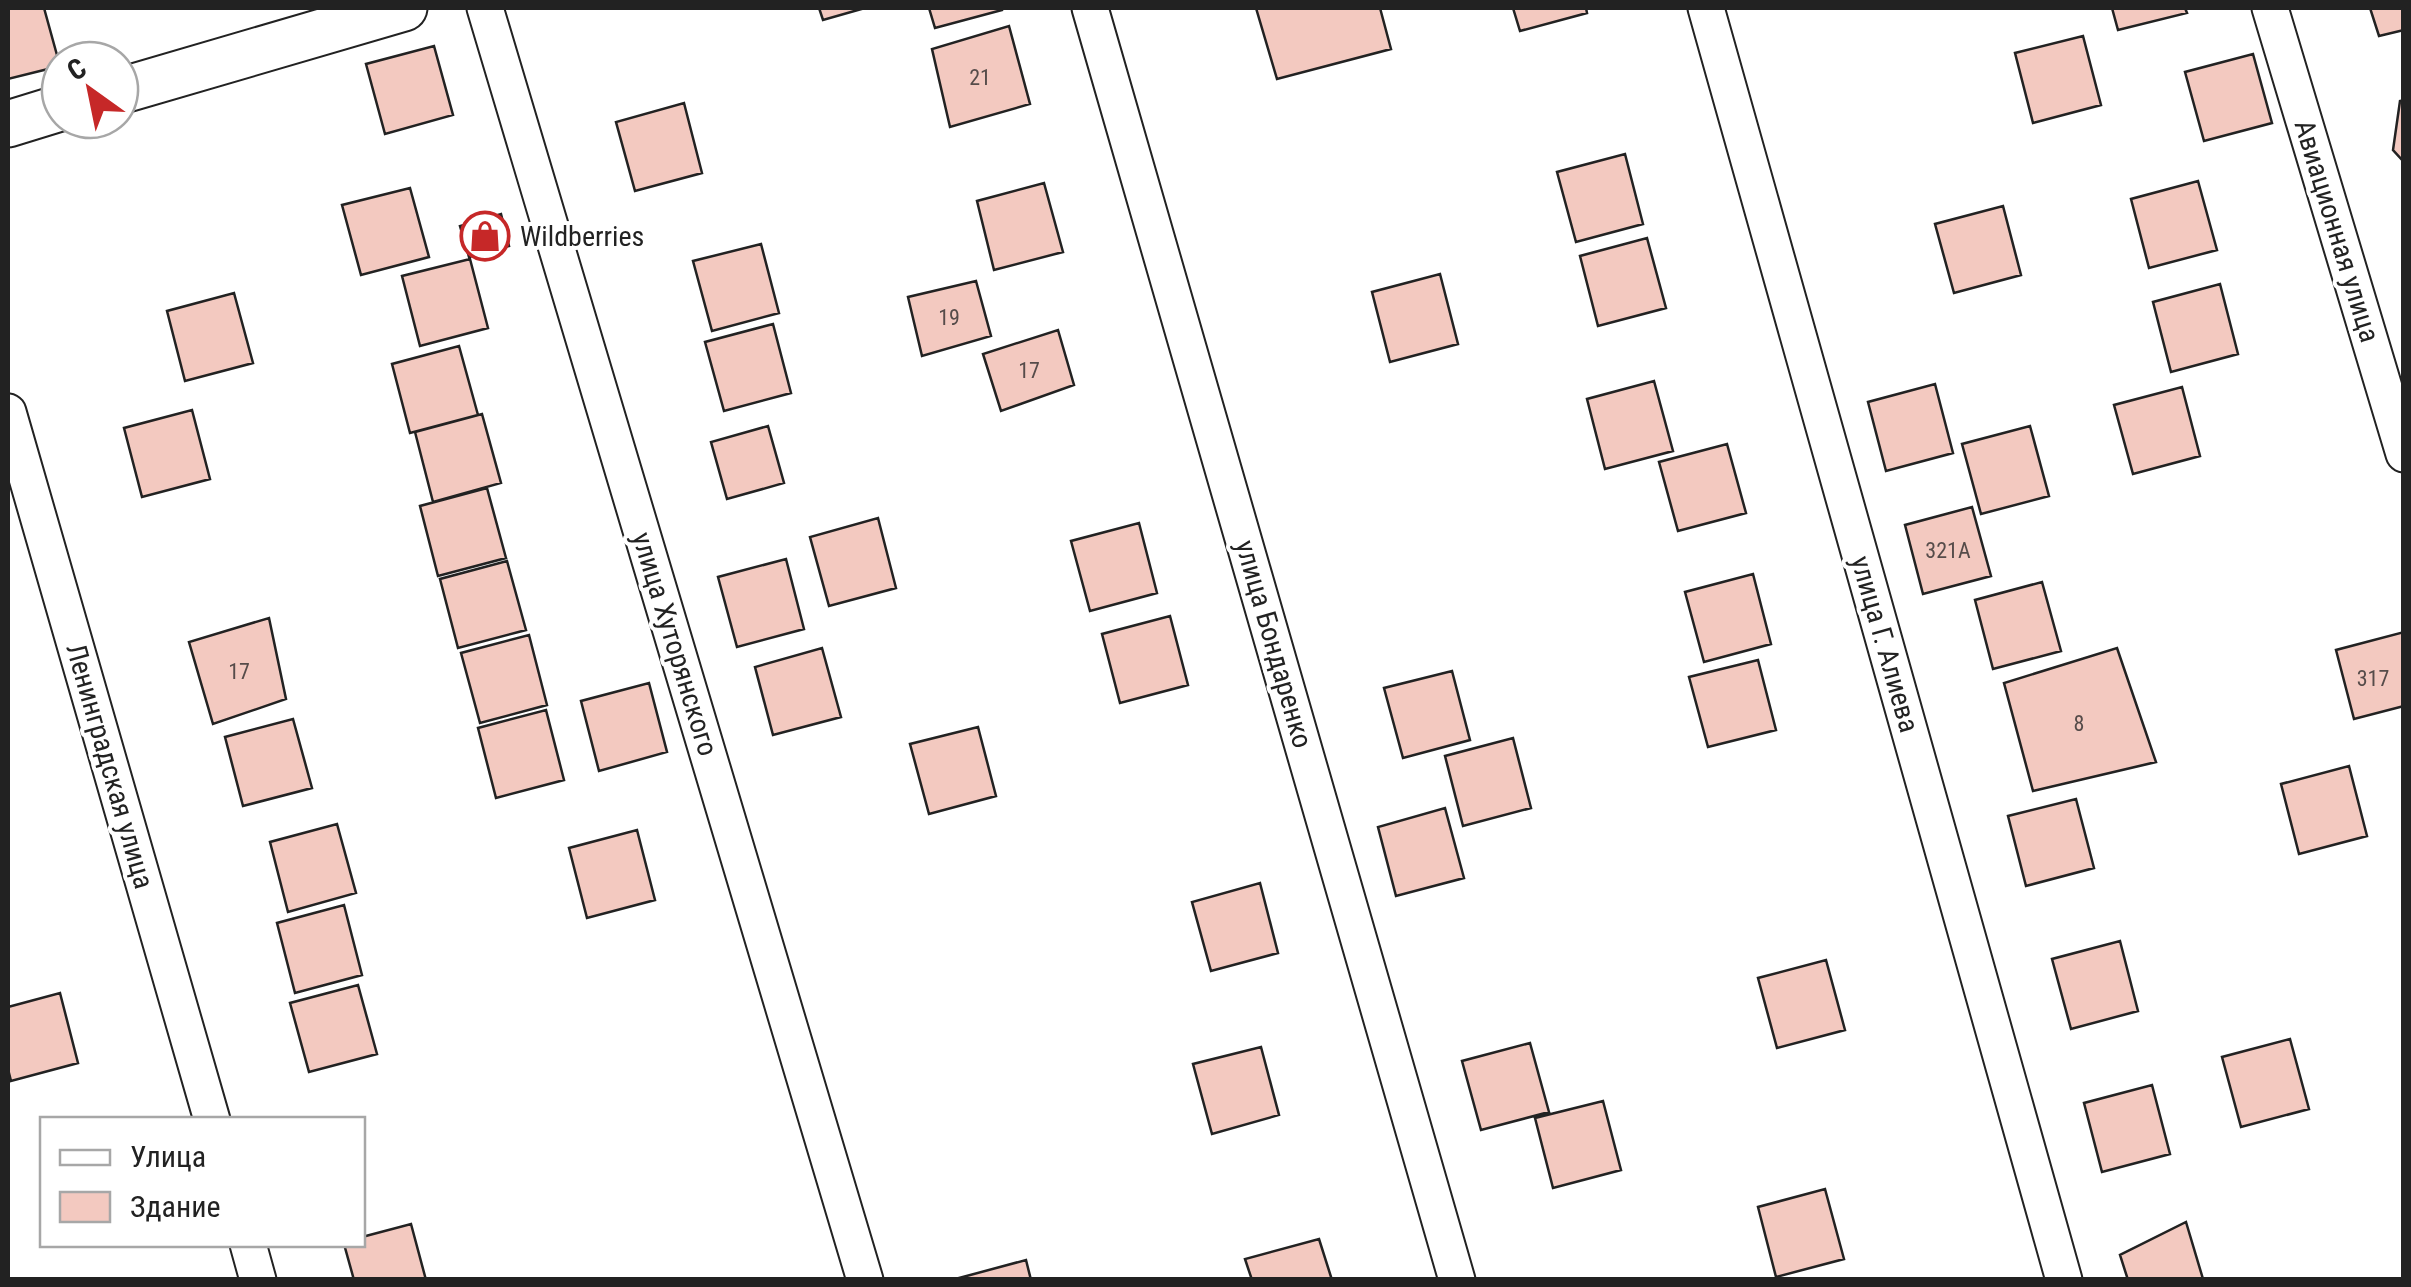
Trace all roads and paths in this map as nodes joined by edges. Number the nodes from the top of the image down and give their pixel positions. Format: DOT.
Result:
graph roads {
  1 [pos="404,8"];
  2 [pos="485,8"];
  3 [pos="1090,8"];
  4 [pos="1706,8"];
  5 [pos="2270,8"];
  6 [pos="140,85"];
  7 [pos="40,114"];
  8 [pos="8,124"];
  9 [pos="8,412"];
  10 [pos="2404,454"];
  11 [pos="211,1117"];
  12 [pos="249,1247"];
  13 [pos="258,1280"];
  14 [pos="865,1280"];
  15 [pos="1457,1280"];
  16 [pos="2064,1280"];
  1 -- 6 [label="street"];
  2 -- 14 [label="street, улица Хуторянского"];
  3 -- 15 [label="street, улица Бондаренко"];
  4 -- 16 [label="street, улица Г. Алиева"];
  5 -- 10 [label="street, Авиационная улица"];
  7 -- 8 [label="street"];
  9 -- 11 [label="street, Ленинградская улица"];
  12 -- 13 [label="street"];
}
